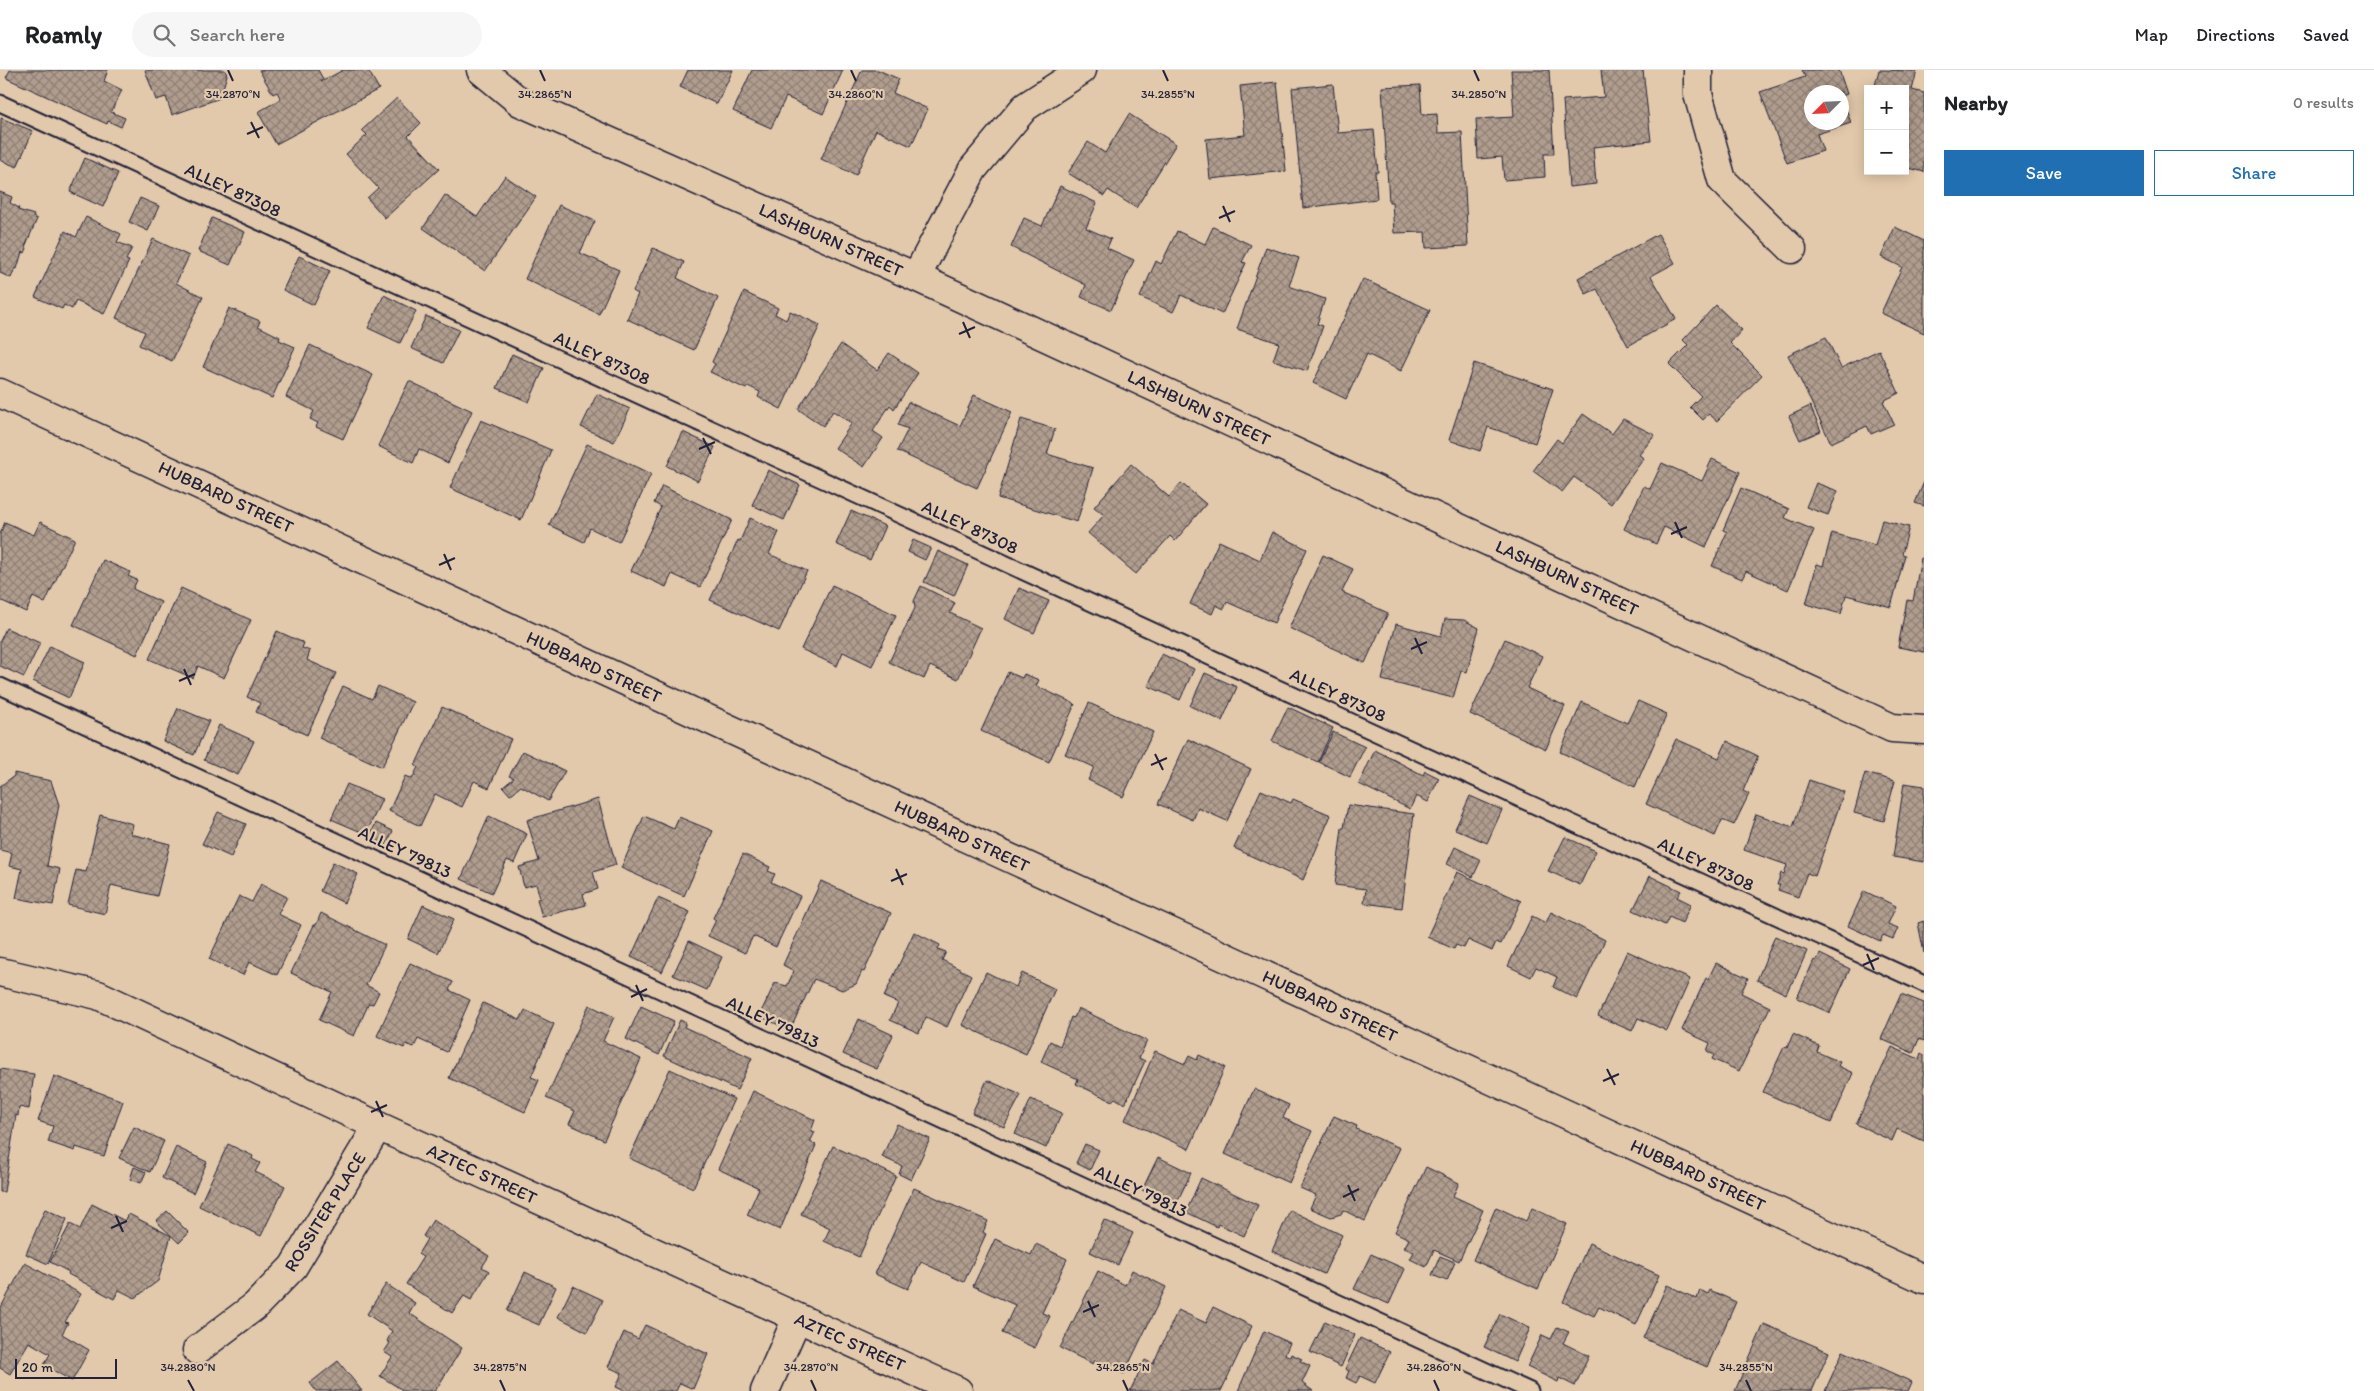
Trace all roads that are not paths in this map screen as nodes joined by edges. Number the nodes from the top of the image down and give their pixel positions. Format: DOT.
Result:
graph roads {
  1 [pos="481,70"];
  2 [pos="1082,70"];
  3 [pos="1698,70"];
  4 [pos="0,103"];
  5 [pos="1792,249"];
  6 [pos="916,277"];
  7 [pos="0,393"];
  8 [pos="0,686"];
  9 [pos="1924,730"];
  10 [pos="0,972"];
  11 [pos="1924,984"];
  12 [pos="378,1126"];
  13 [pos="1924,1280"];
  14 [pos="797,1318"];
  15 [pos="197,1350"];
  16 [pos="765,1391"];
  17 [pos="958,1391"];
  18 [pos="1530,1391"];
  1 -- 6 [label="street, LASHBURN STREET"];
  2 -- 6 [label="street"];
  3 -- 5 [label="street"];
  4 -- 11 [label="lane, ALLEY 87308"];
  6 -- 9 [label="street, LASHBURN STREET"];
  7 -- 13 [label="street, HUBBARD STREET"];
  8 -- 18 [label="lane, ALLEY 79813"];
  10 -- 12 [label="street, AZTEC STREET"];
  12 -- 14 [label="street, AZTEC STREET"];
  12 -- 15 [label="street, ROSSITER PLACE"];
  14 -- 16 [label="street"];
  14 -- 17 [label="street, AZTEC STREET"];
}
